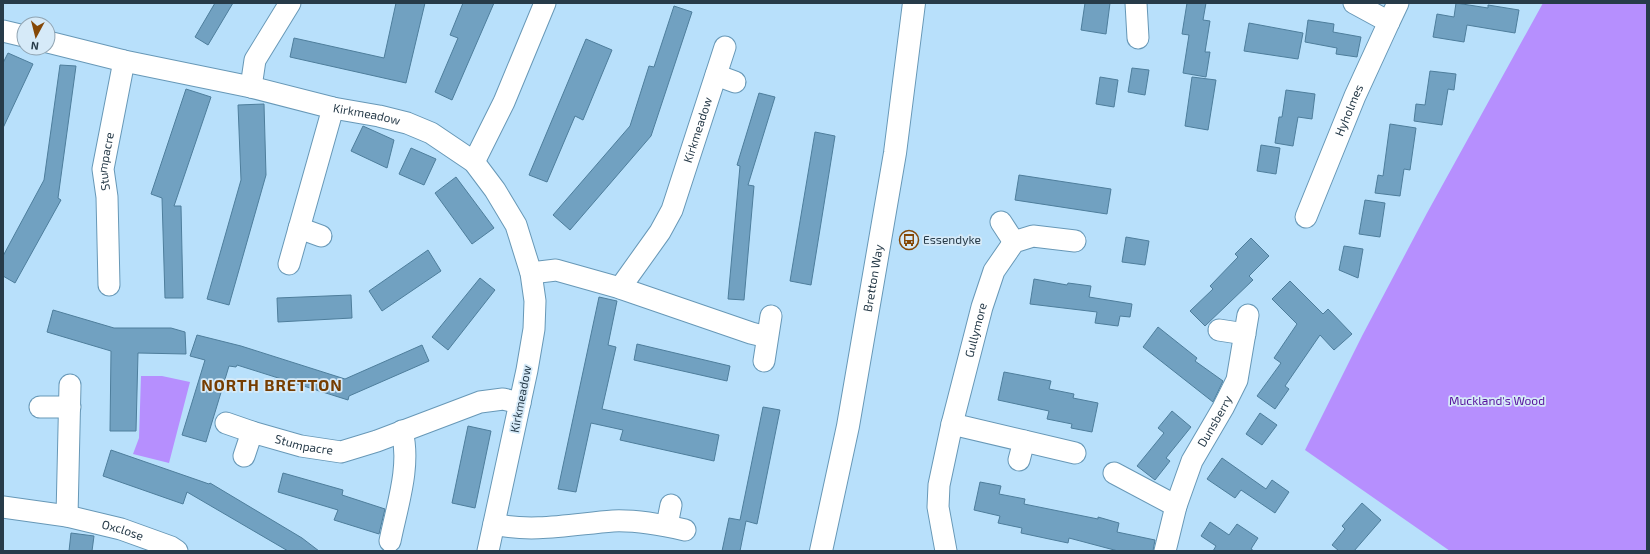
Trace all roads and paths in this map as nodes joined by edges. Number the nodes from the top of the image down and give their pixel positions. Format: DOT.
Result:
graph roads {
  1 [pos="290,3"];
  2 [pos="545,3"];
  3 [pos="914,3"];
  4 [pos="1136,3"];
  5 [pos="1354,3"];
  6 [pos="1398,3"];
  7 [pos="1389,22"];
  8 [pos="3,31"];
  9 [pos="16,34"];
  10 [pos="1138,38"];
  11 [pos="56,44"];
  12 [pos="726,47"];
  13 [pos="124,61"];
  14 [pos="251,87"];
  15 [pos="333,108"];
  16 [pos="474,162"];
  17 [pos="1306,205"];
  18 [pos="1001,222"];
  19 [pos="299,228"];
  20 [pos="321,236"];
  21 [pos="1075,241"];
  22 [pos="1014,242"];
  23 [pos="289,264"];
  24 [pos="531,272"];
  25 [pos="109,285"];
  26 [pos="620,288"];
  27 [pos="771,316"];
  28 [pos="1219,330"];
  29 [pos="767,337"];
  30 [pos="764,361"];
  31 [pos="70,385"];
  32 [pos="520,403"];
  33 [pos="40,407"];
  34 [pos="70,407"];
  35 [pos="226,423"];
  36 [pos="952,424"];
  37 [pos="402,431"];
  38 [pos="252,432"];
  39 [pos="1075,453"];
  40 [pos="244,456"];
  41 [pos="1114,473"];
  42 [pos="3,506"];
  43 [pos="1176,506"];
  44 [pos="67,516"];
  45 [pos="674,520"];
  46 [pos="494,524"];
  47 [pos="390,541"];
  48 [pos="177,551"];
  49 [pos="488,551"];
  50 [pos="821,551"];
  51 [pos="946,551"];
  52 [pos="1165,551"];
  1 -- 14 [label="street"];
  2 -- 16 [label="street"];
  3 -- 50 [label="street, Bretton Way"];
  4 -- 10 [label="street"];
  5 -- 7 [label="street"];
  6 -- 7 [label="street, Hyholmes"];
  7 -- 17 [label="street, Hyholmes"];
  8 -- 9 [label="street"];
  11 -- 13 [label="street, Kirkmeadow"];
  12 -- 26 [label="street, Kirkmeadow"];
  13 -- 14 [label="street, Kirkmeadow"];
  13 -- 25 [label="street, Stumpacre"];
  14 -- 15 [label="street, Kirkmeadow"];
  15 -- 16 [label="street, Kirkmeadow"];
  15 -- 19 [label="street"];
  16 -- 24 [label="street, Kirkmeadow"];
  18 -- 22 [label="street"];
  19 -- 20 [label="street"];
  19 -- 23 [label="street"];
  21 -- 22 [label="street"];
  22 -- 36 [label="street, Gullymore"];
  24 -- 26 [label="street"];
  24 -- 32 [label="street, Kirkmeadow"];
  26 -- 29 [label="street"];
  27 -- 29 [label="street"];
  28 -- 43 [label="street, Dunsberry"];
  29 -- 30 [label="street"];
  31 -- 34 [label="street"];
  32 -- 37 [label="street, Stumpacre"];
  32 -- 46 [label="street, Kirkmeadow"];
  33 -- 34 [label="street"];
  34 -- 44 [label="street"];
  35 -- 38 [label="street, Stumpacre"];
  36 -- 39 [label="street"];
  36 -- 51 [label="street, Gullymore"];
  37 -- 38 [label="street, Stumpacre"];
  37 -- 47 [label="street"];
  38 -- 40 [label="street"];
  41 -- 43 [label="street"];
  42 -- 44 [label="street, Oxclose"];
  43 -- 52 [label="street, Dunsberry"];
  44 -- 48 [label="street, Oxclose"];
  45 -- 46 [label="street"];
  46 -- 49 [label="street, Kirkmeadow"];
}
